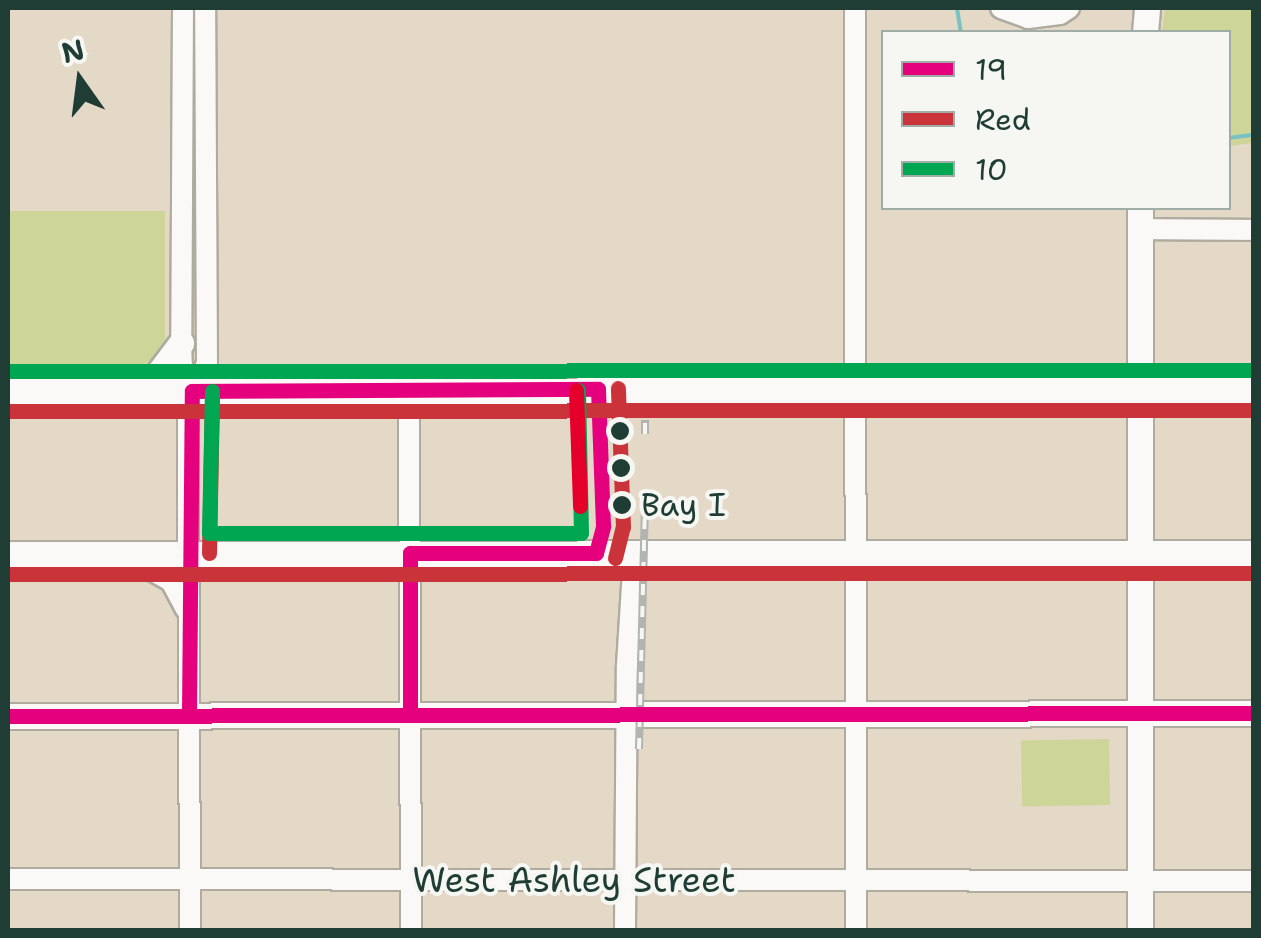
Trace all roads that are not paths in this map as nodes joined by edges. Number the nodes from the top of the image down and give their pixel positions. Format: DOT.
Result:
graph roads {
  1 [pos="183,8"];
  2 [pos="205,8"];
  3 [pos="854,8"];
  4 [pos="1001,8"];
  5 [pos="1068,8"];
  6 [pos="1139,218"];
  7 [pos="1254,230"];
  8 [pos="181,343"];
  9 [pos="856,389"];
  10 [pos="1139,390"];
  11 [pos="1254,390"];
  12 [pos="8,391"];
  13 [pos="192,391"];
  14 [pos="409,391"];
  15 [pos="124,392"];
  16 [pos="410,552"];
  17 [pos="855,552"];
  18 [pos="1140,552"];
  19 [pos="189,553"];
  20 [pos="634,553"];
  21 [pos="1254,553"];
  22 [pos="8,554"];
  23 [pos="122,554"];
  24 [pos="189,616"];
  25 [pos="1254,713"];
  26 [pos="1140,714"];
  27 [pos="410,715"];
  28 [pos="626,715"];
  29 [pos="856,715"];
  30 [pos="8,716"];
  31 [pos="189,716"];
  32 [pos="8,879"];
  33 [pos="190,879"];
  34 [pos="412,880"];
  35 [pos="625,880"];
  36 [pos="856,880"];
  37 [pos="1140,881"];
  38 [pos="1254,881"];
  39 [pos="190,930"];
  40 [pos="412,930"];
  41 [pos="625,930"];
  42 [pos="856,930"];
  43 [pos="1140,930"];
  1 -- 8 [label="street"];
  2 -- 13 [label="street"];
  3 -- 9 [label="street"];
  4 -- 5 [label="street"];
  6 -- 7 [label="street"];
  6 -- 10 [label="main road"];
  8 -- 13 [label="street"];
  8 -- 15 [label="main road"];
  9 -- 10 [label="main road"];
  9 -- 14 [label="main road"];
  9 -- 17 [label="street"];
  10 -- 11 [label="main road"];
  10 -- 18 [label="main road"];
  12 -- 15 [label="main road"];
  13 -- 14 [label="main road"];
  13 -- 15 [label="main road"];
  13 -- 19 [label="street"];
  14 -- 16 [label="street"];
  16 -- 19 [label="main road"];
  16 -- 20 [label="main road"];
  16 -- 27 [label="street"];
  17 -- 18 [label="main road"];
  17 -- 20 [label="main road"];
  17 -- 29 [label="street"];
  18 -- 21 [label="main road"];
  18 -- 26 [label="main road"];
  19 -- 23 [label="main road"];
  19 -- 24 [label="street"];
  20 -- 28 [label="street"];
  22 -- 23 [label="main road"];
  23 -- 24 [label="street"];
  24 -- 31 [label="street"];
  25 -- 26 [label="main road"];
  26 -- 29 [label="main road"];
  26 -- 37 [label="main road"];
  27 -- 28 [label="main road"];
  27 -- 31 [label="main road"];
  27 -- 34 [label="street"];
  28 -- 29 [label="main road"];
  28 -- 35 [label="street"];
  29 -- 36 [label="street"];
  30 -- 31 [label="main road"];
  31 -- 33 [label="street"];
  32 -- 33 [label="street, West Ashley Street"];
  33 -- 34 [label="street, West Ashley Street"];
  33 -- 39 [label="street"];
  34 -- 35 [label="street, West Ashley Street"];
  34 -- 40 [label="street"];
  35 -- 36 [label="street, West Ashley Street"];
  35 -- 41 [label="street"];
  36 -- 37 [label="street, West Ashley Street"];
  36 -- 42 [label="street"];
  37 -- 38 [label="street, West Ashley Street"];
  37 -- 43 [label="main road"];
}
